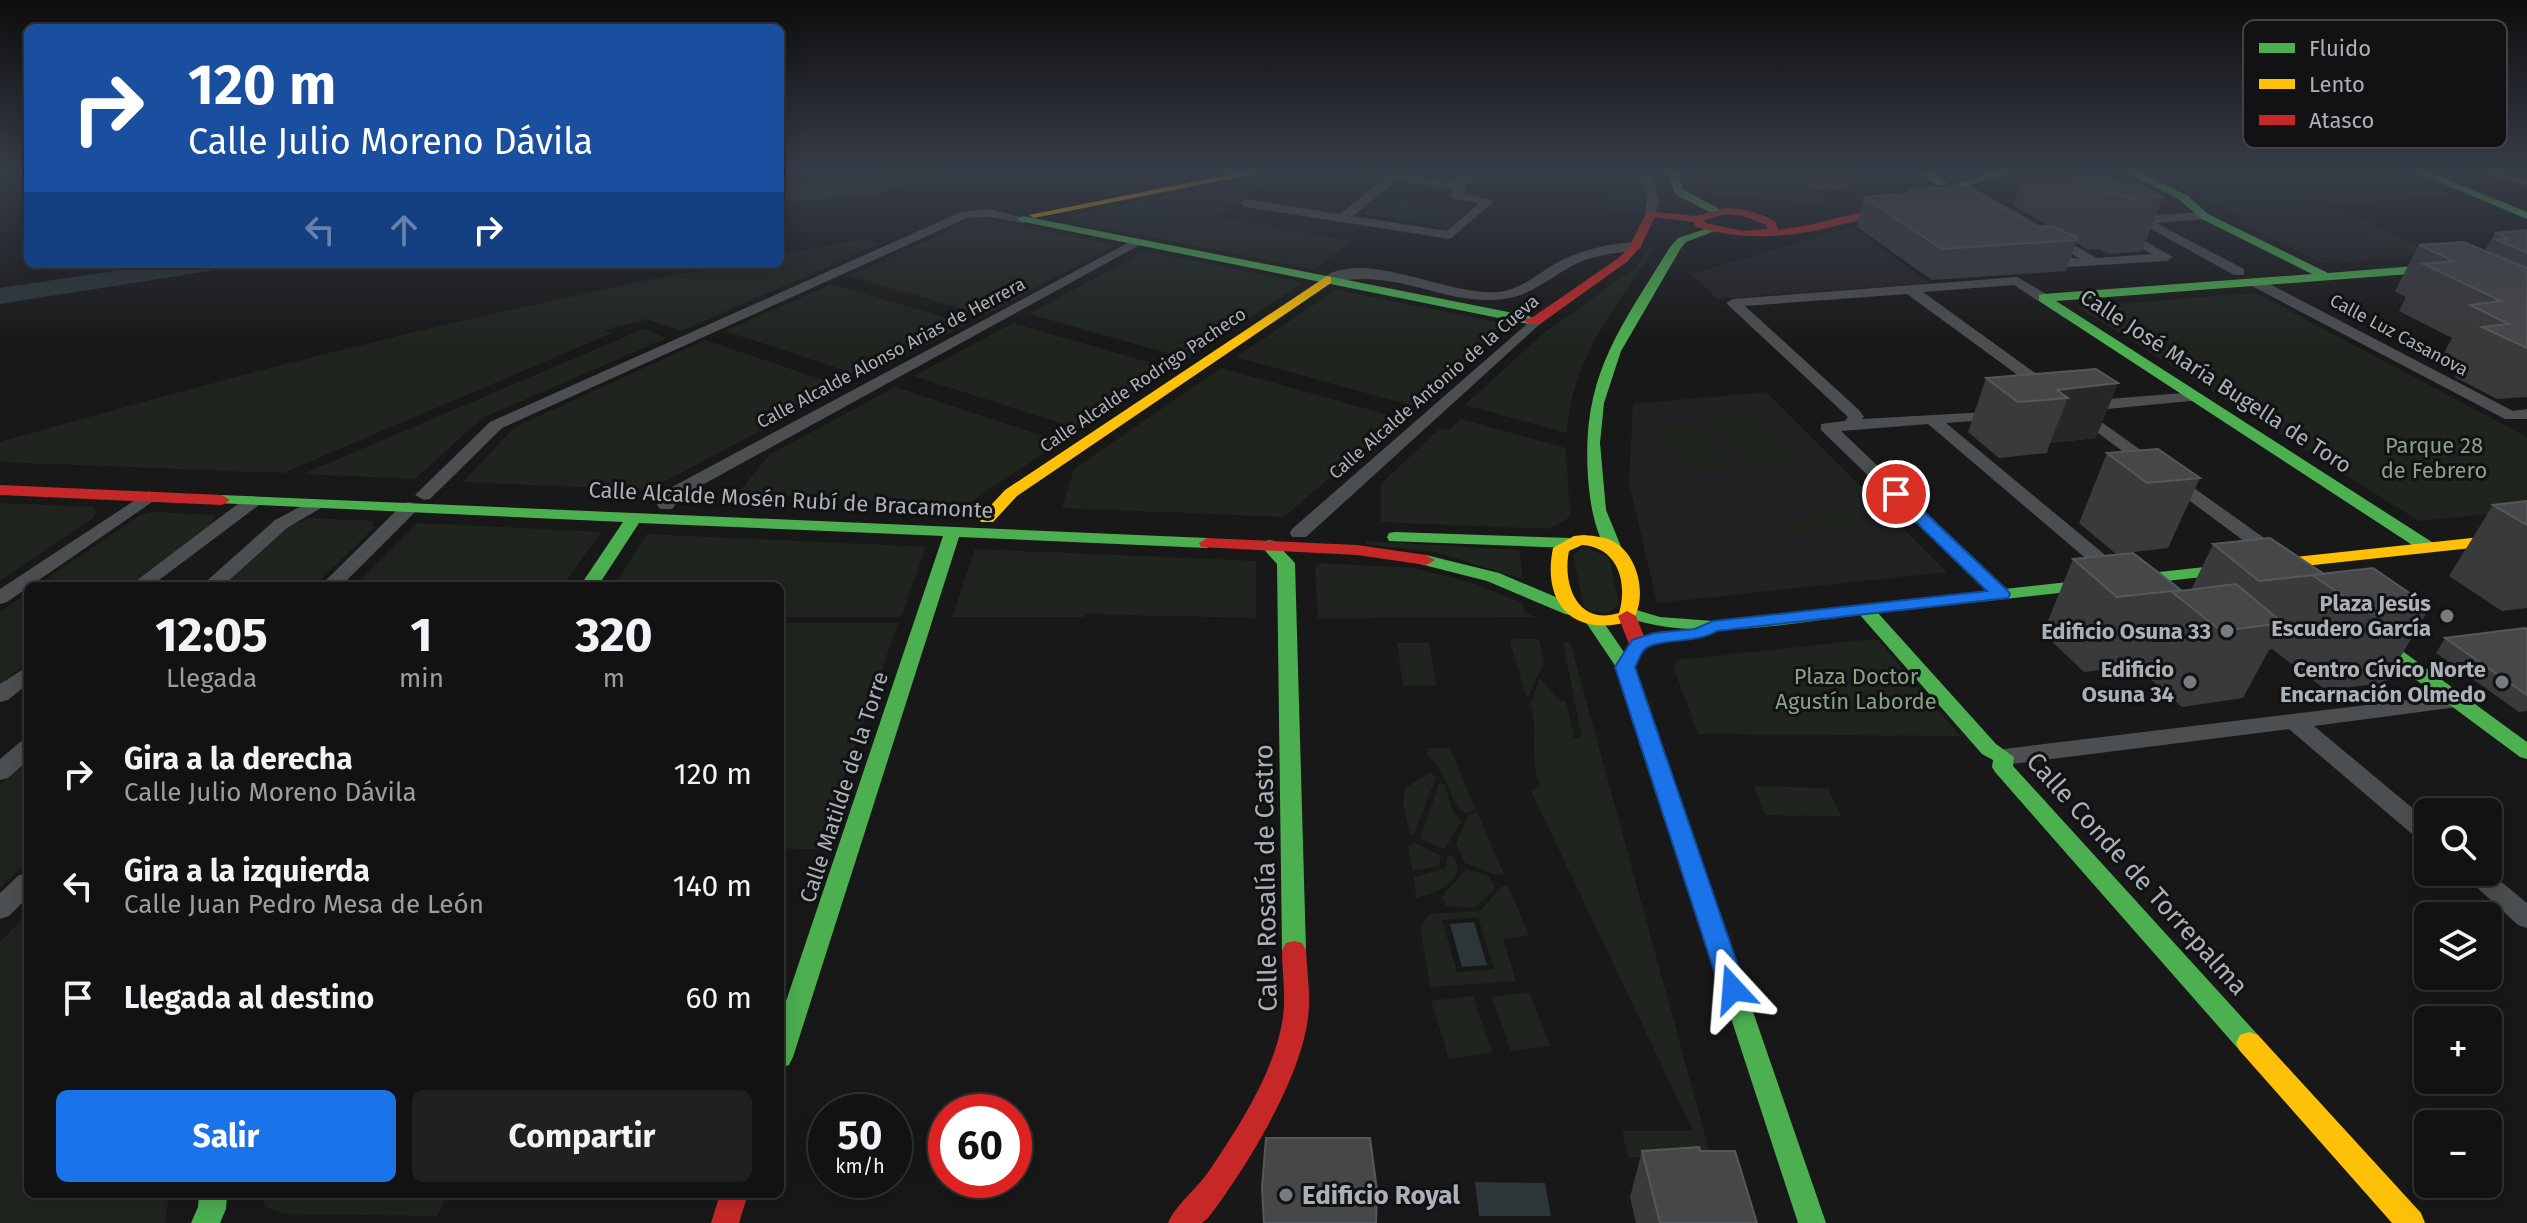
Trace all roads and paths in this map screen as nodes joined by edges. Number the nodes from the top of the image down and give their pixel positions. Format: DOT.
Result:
graph roads {
  1 [pos="942,228"];
  2 [pos="1069,228"];
  3 [pos="1409,228"];
  4 [pos="1458,228"];
  5 [pos="1644,228"];
  6 [pos="1700,228"];
  7 [pos="1712,228"];
  8 [pos="1762,228"];
  9 [pos="2009,228"];
  10 [pos="2029,228"];
  11 [pos="2120,228"];
  12 [pos="2156,228"];
  13 [pos="2229,228"];
  14 [pos="2024,238"];
  15 [pos="1139,242"];
  16 [pos="2037,245"];
  17 [pos="1635,246"];
  18 [pos="2527,261"];
  19 [pos="2095,262"];
  20 [pos="2418,269"];
  21 [pos="2326,276"];
  22 [pos="2247,277"];
  23 [pos="1327,280"];
  24 [pos="2447,283"];
  25 [pos="1911,290"];
  26 [pos="2043,298"];
  27 [pos="1535,321"];
  28 [pos="2195,397"];
  29 [pos="2068,408"];
  30 [pos="2010,413"];
  31 [pos="2527,414"];
  32 [pos="1933,420"];
  33 [pos="1850,425"];
  34 [pos="0,476"];
  35 [pos="0,490"];
  36 [pos="149,496"];
  37 [pos="253,501"];
  38 [pos="417,501"];
  39 [pos="315,504"];
  40 [pos="666,505"];
  41 [pos="1599,515"];
  42 [pos="635,517"];
  43 [pos="987,519"];
  44 [pos="953,531"];
  45 [pos="2527,537"];
  46 [pos="1303,540"];
  47 [pos="1575,542"];
  48 [pos="1268,545"];
  49 [pos="2429,548"];
  50 [pos="1614,549"];
  51 [pos="2097,558"];
  52 [pos="1286,563"];
  53 [pos="2280,564"];
  54 [pos="144,582"];
  55 [pos="216,582"];
  56 [pos="334,582"];
  57 [pos="592,582"];
  58 [pos="2298,583"];
  59 [pos="2001,594"];
  60 [pos="0,598"];
  61 [pos="1864,609"];
  62 [pos="1571,610"];
  63 [pos="1629,615"];
  64 [pos="1598,621"];
  65 [pos="2350,622"];
  66 [pos="1713,626"];
  67 [pos="1643,640"];
  68 [pos="1625,667"];
  69 [pos="24,676"];
  70 [pos="0,695"];
  71 [pos="2457,701"];
  72 [pos="2294,721"];
  73 [pos="24,751"];
  74 [pos="2527,752"];
  75 [pos="2004,757"];
  76 [pos="0,772"];
  77 [pos="2414,822"];
  78 [pos="24,886"];
  79 [pos="2489,886"];
  80 [pos="0,909"];
  81 [pos="2527,918"];
  82 [pos="784,1045"];
  83 [pos="733,1198"];
  84 [pos="1189,1220"];
  85 [pos="725,1223"];
  86 [pos="1812,1223"];
  87 [pos="2411,1223"];
  1 -- 38 [label="street"];
  2 -- 15 [label="main road"];
  3 -- 4 [label="street"];
  5 -- 17 [label="main road"];
  6 -- 41 [label="main road"];
  7 -- 8 [label="main road"];
  9 -- 14 [label="street"];
  10 -- 19 [label="street"];
  11 -- 19 [label="street"];
  12 -- 22 [label="street"];
  13 -- 21 [label="main road"];
  15 -- 23 [label="main road"];
  15 -- 40 [label="street, Calle Alcalde Alonso Arias de Herrera"];
  16 -- 19 [label="street"];
  17 -- 23 [label="street"];
  17 -- 27 [label="main road, Calle Alcalde Antonio de la Cueva"];
  18 -- 20 [label="main road, Calle Luz Casanova"];
  20 -- 21 [label="main road, Calle Luz Casanova"];
  20 -- 24 [label="street"];
  21 -- 22 [label="main road, Calle Luz Casanova"];
  22 -- 26 [label="main road, Calle Luz Casanova"];
  22 -- 31 [label="street, Calle Luz Casanova"];
  23 -- 27 [label="main road"];
  23 -- 43 [label="main road, Calle Alcalde Rodrigo Pacheco"];
  25 -- 26 [label="street, Calle José María Bugella de Toro"];
  25 -- 29 [label="street"];
  25 -- 33 [label="street"];
  26 -- 28 [label="main road, Calle José María Bugella de Toro"];
  27 -- 46 [label="street, Calle Alcalde Antonio de la Cueva"];
  28 -- 29 [label="street"];
  28 -- 49 [label="main road, Calle José María Bugella de Toro"];
  29 -- 53 [label="street"];
  30 -- 32 [label="street"];
  32 -- 33 [label="street"];
  32 -- 51 [label="street"];
  33 -- 59 [label="street"];
  34 -- 38 [label="main road, Calle Alcalde Mosén Rubí de Bracamonte"];
  35 -- 36 [label="main road, Calle Alcalde Mosén Rubí de Bracamonte"];
  36 -- 37 [label="main road, Calle Alcalde Mosén Rubí de Bracamonte"];
  36 -- 60 [label="street"];
  37 -- 39 [label="main road, Calle Alcalde Mosén Rubí de Bracamonte"];
  37 -- 54 [label="street"];
  38 -- 39 [label="main road, Calle Alcalde Mosén Rubí de Bracamonte"];
  38 -- 40 [label="main road, Calle Alcalde Mosén Rubí de Bracamonte"];
  38 -- 42 [label="main road, Calle Alcalde Mosén Rubí de Bracamonte"];
  38 -- 56 [label="street"];
  39 -- 55 [label="street"];
  40 -- 43 [label="main road, Calle Alcalde Mosén Rubí de Bracamonte"];
  41 -- 47 [label="main road"];
  41 -- 50 [label="main road"];
  42 -- 44 [label="main road, Calle Alcalde Mosén Rubí de Bracamonte"];
  42 -- 57 [label="main road"];
  43 -- 46 [label="main road, Calle Alcalde Mosén Rubí de Bracamonte"];
  44 -- 48 [label="main road, Calle Alcalde Mosén Rubí de Bracamonte"];
  44 -- 82 [label="main road, Calle Matilde de la Torre"];
  45 -- 49 [label="main road"];
  46 -- 47 [label="main road, Calle Alcalde Mosén Rubí de Bracamonte"];
  46 -- 48 [label="main road, Calle Alcalde Mosén Rubí de Bracamonte"];
  46 -- 52 [label="main road"];
  46 -- 62 [label="main road, Calle Alcalde Mosén Rubí de Bracamonte"];
  47 -- 50 [label="main road"];
  47 -- 62 [label="main road"];
  48 -- 52 [label="main road"];
  49 -- 53 [label="main road"];
  50 -- 63 [label="main road"];
  52 -- 84 [label="main road, Calle Rosalía de Castro"];
  53 -- 58 [label="main road"];
  53 -- 59 [label="main road"];
  59 -- 61 [label="main road"];
  61 -- 66 [label="main road"];
  61 -- 75 [label="main road"];
  62 -- 64 [label="main road"];
  63 -- 64 [label="main road"];
  63 -- 66 [label="main road"];
  63 -- 67 [label="main road"];
  64 -- 67 [label="main road"];
  64 -- 68 [label="main road"];
  65 -- 71 [label="main road"];
  66 -- 67 [label="main road"];
  67 -- 68 [label="main road"];
  68 -- 86 [label="main road"];
  69 -- 70 [label="street"];
  71 -- 72 [label="street, Calle Conde de Torrepalma"];
  71 -- 74 [label="main road"];
  72 -- 75 [label="street, Calle Conde de Torrepalma"];
  72 -- 77 [label="street"];
  73 -- 76 [label="street"];
  75 -- 87 [label="main road, Calle Conde de Torrepalma"];
  78 -- 80 [label="street"];
  79 -- 81 [label="street"];
  83 -- 85 [label="main road"];
}
